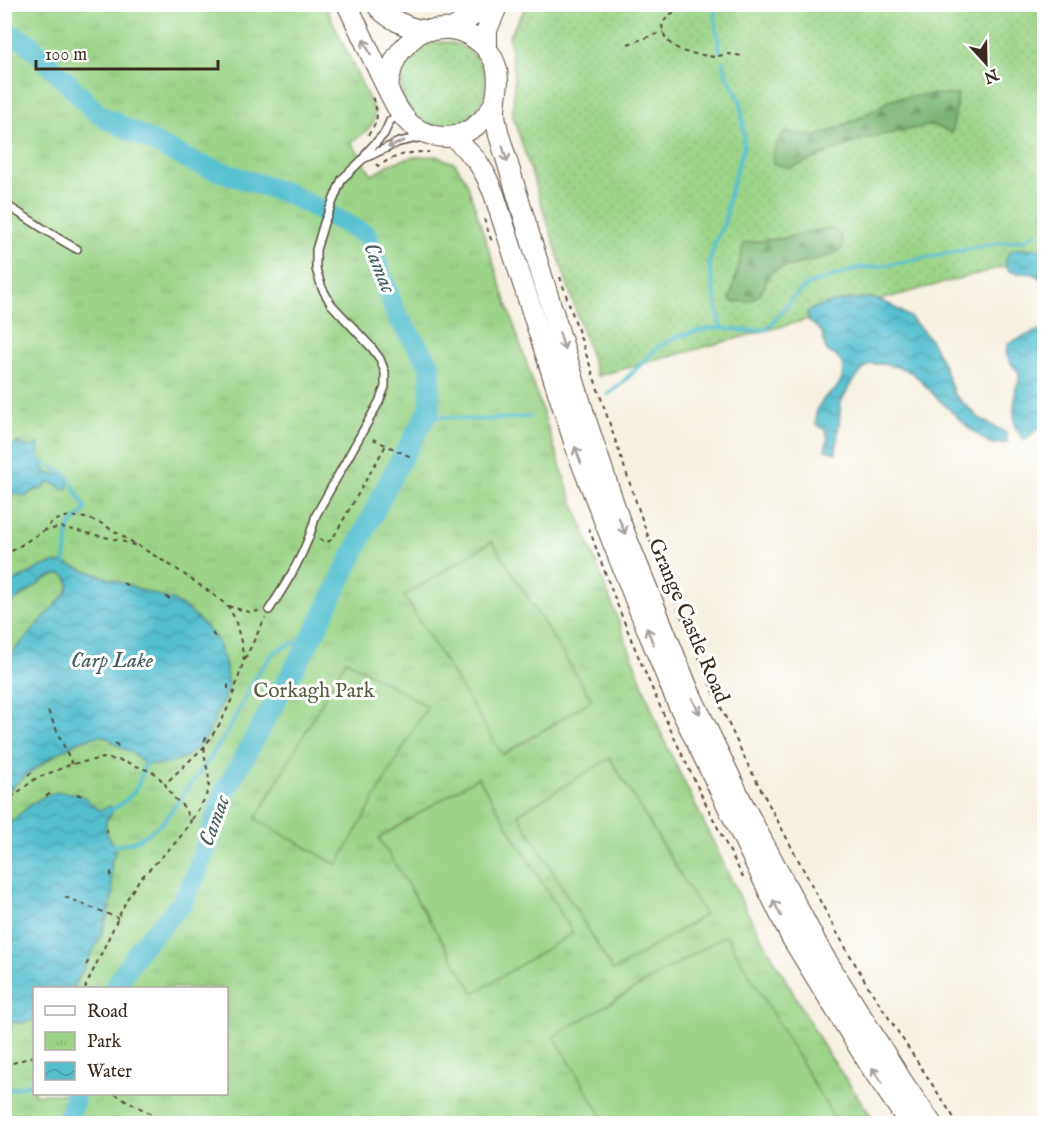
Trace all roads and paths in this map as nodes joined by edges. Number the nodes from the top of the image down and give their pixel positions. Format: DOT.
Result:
graph roads {
  1 [pos="347,4"];
  2 [pos="376,4"];
  3 [pos="493,4"];
  4 [pos="498,4"];
  5 [pos="690,4"];
  6 [pos="452,29"];
  7 [pos="423,30"];
  8 [pos="663,32"];
  9 [pos="628,44"];
  10 [pos="487,50"];
  11 [pos="742,56"];
  12 [pos="380,93"];
  13 [pos="497,97"];
  14 [pos="401,113"];
  15 [pos="431,135"];
  16 [pos="454,136"];
  17 [pos="367,137"];
  18 [pos="363,159"];
  19 [pos="374,160"];
  20 [pos="385,161"];
  21 [pos="4,204"];
  22 [pos="77,249"];
  23 [pos="560,276"];
  24 [pos="373,440"];
  25 [pos="386,445"];
  26 [pos="413,458"];
  27 [pos="43,531"];
  28 [pos="319,539"];
  29 [pos="142,548"];
  30 [pos="4,556"];
  31 [pos="123,583"];
  32 [pos="130,586"];
  33 [pos="166,597"];
  34 [pos="174,601"];
  35 [pos="228,606"];
  36 [pos="269,610"];
  37 [pos="212,633"];
  38 [pos="216,638"];
  39 [pos="244,660"];
  40 [pos="228,682"];
  41 [pos="228,689"];
  42 [pos="48,711"];
  43 [pos="208,735"];
  44 [pos="204,741"];
  45 [pos="115,744"];
  46 [pos="206,746"];
  47 [pos="120,748"];
  48 [pos="72,764"];
  49 [pos="34,771"];
  50 [pos="28,775"];
  51 [pos="165,784"];
  52 [pos="52,793"];
  53 [pos="77,794"];
  54 [pos="46,796"];
  55 [pos="84,797"];
  56 [pos="4,803"];
  57 [pos="12,821"];
  58 [pos="191,821"];
  59 [pos="6,826"];
  60 [pos="106,829"];
  61 [pos="108,836"];
  62 [pos="111,870"];
  63 [pos="111,876"];
  64 [pos="65,897"];
  65 [pos="118,918"];
  66 [pos="90,959"];
  67 [pos="86,965"];
  68 [pos="85,987"];
  69 [pos="8,1021"];
  70 [pos="15,1021"];
  71 [pos="33,1056"];
  72 [pos="4,1066"];
  73 [pos="117,1095"];
  74 [pos="169,1124"];
  75 [pos="910,1124"];
  76 [pos="932,1124"];
  77 [pos="958,1124"];
  12 -- 1 [label="main road, one-way"];
  2 -- 7 [label="main road, Grange Castle Road"];
  3 -- 6 [label="main road"];
  4 -- 10 [label="main road"];
  5 -- 8 [label="path"];
  6 -- 7 [label="main road, Grange Castle Road"];
  6 -- 10 [label="main road, Grange Castle Road"];
  7 -- 12 [label="main road"];
  8 -- 9 [label="path"];
  8 -- 11 [label="path"];
  10 -- 13 [label="main road, Grange Castle Road"];
  12 -- 14 [label="main road"];
  12 -- 17 [label="path"];
  13 -- 16 [label="main road"];
  13 -- 76 [label="main road, Grange Castle Road, one-way"];
  14 -- 15 [label="main road"];
  14 -- 18 [label="lane"];
  15 -- 16 [label="main road"];
  15 -- 18 [label="lane, one-way"];
  75 -- 16 [label="main road, Grange Castle Road, one-way"];
  18 -- 36 [label="lane"];
  19 -- 20 [label="path"];
  21 -- 22 [label="lane"];
  23 -- 77 [label="path"];
  24 -- 25 [label="path"];
  25 -- 26 [label="path"];
  25 -- 28 [label="path"];
  27 -- 29 [label="path"];
  27 -- 29 [label="path"];
  27 -- 30 [label="path"];
  29 -- 35 [label="path"];
  31 -- 32 [label="path"];
  33 -- 34 [label="path"];
  35 -- 36 [label="path"];
  35 -- 39 [label="path"];
  36 -- 39 [label="path"];
  37 -- 38 [label="path"];
  39 -- 46 [label="path"];
  40 -- 41 [label="path"];
  42 -- 48 [label="path"];
  43 -- 44 [label="path"];
  45 -- 47 [label="path"];
  46 -- 51 [label="path"];
  46 -- 58 [label="path"];
  48 -- 51 [label="path"];
  48 -- 56 [label="path"];
  49 -- 50 [label="path"];
  51 -- 58 [label="path"];
  52 -- 54 [label="path"];
  53 -- 55 [label="path"];
  57 -- 59 [label="path"];
  58 -- 65 [label="path"];
  60 -- 61 [label="path"];
  62 -- 63 [label="path"];
  64 -- 65 [label="path"];
  65 -- 68 [label="path"];
  66 -- 67 [label="path"];
  69 -- 70 [label="path"];
  71 -- 72 [label="path"];
  73 -- 74 [label="path"];
}
